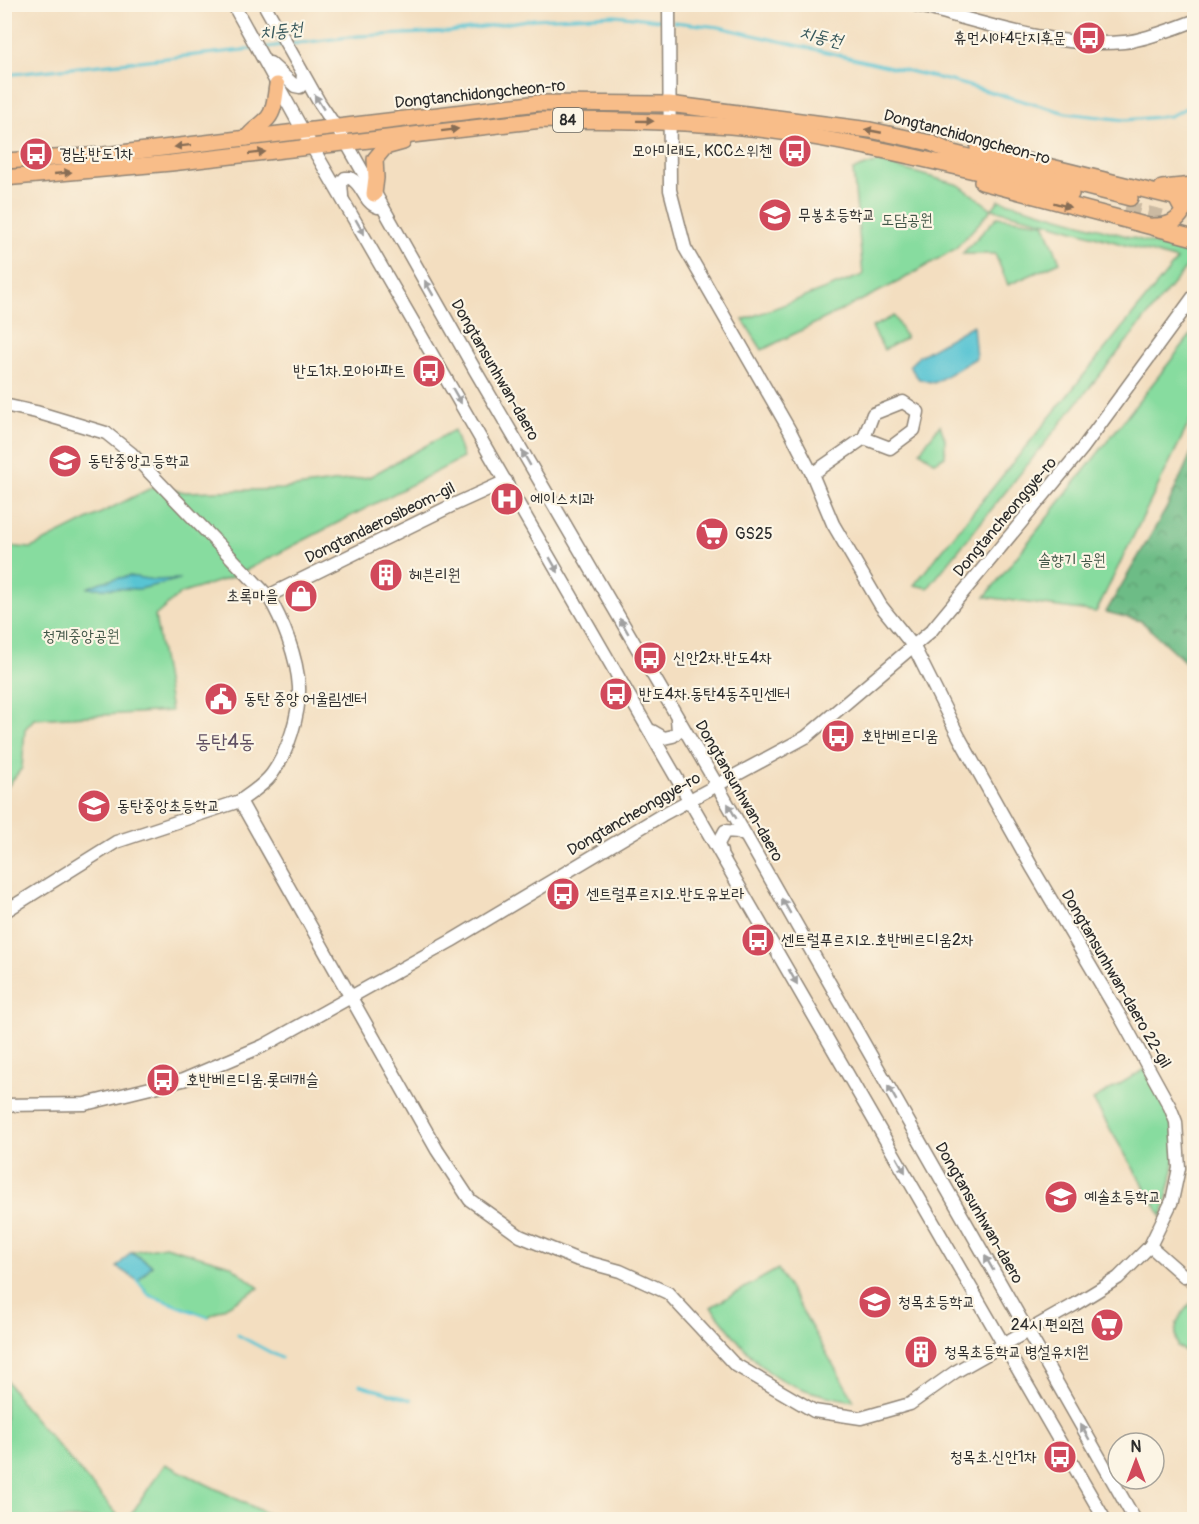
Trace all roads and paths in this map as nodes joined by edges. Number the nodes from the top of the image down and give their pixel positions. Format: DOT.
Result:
graph roads {
  1 [pos="669,4"];
  2 [pos="912,4"];
  3 [pos="266,8"];
  4 [pos="236,9"];
  5 [pos="1194,21"];
  6 [pos="262,57"];
  7 [pos="305,78"];
  8 [pos="278,85"];
  9 [pos="669,104"];
  10 [pos="669,122"];
  11 [pos="336,127"];
  12 [pos="303,131"];
  13 [pos="408,135"];
  14 [pos="247,138"];
  15 [pos="346,142"];
  16 [pos="313,146"];
  17 [pos="927,160"];
  18 [pos="4,161"];
  19 [pos="4,178"];
  20 [pos="1194,185"];
  21 [pos="374,194"];
  22 [pos="342,196"];
  23 [pos="1175,196"];
  24 [pos="1130,198"];
  25 [pos="1194,201"];
  26 [pos="382,208"];
  27 [pos="1144,226"];
  28 [pos="1194,238"];
  29 [pos="1194,296"];
  30 [pos="4,405"];
  31 [pos="864,438"];
  32 [pos="812,474"];
  33 [pos="506,481"];
  34 [pos="268,596"];
  35 [pos="914,647"];
  36 [pos="677,716"];
  37 [pos="649,728"];
  38 [pos="717,785"];
  39 [pos="690,799"];
  40 [pos="240,801"];
  41 [pos="747,837"];
  42 [pos="721,854"];
  43 [pos="4,912"];
  44 [pos="351,998"];
  45 [pos="4,1104"];
  46 [pos="1150,1246"];
  47 [pos="1184,1276"];
  48 [pos="1027,1330"];
  49 [pos="1004,1344"];
  50 [pos="1105,1520"];
  51 [pos="1135,1520"];
  1 -- 9 [label="street, Dongtansunhwan-daero 22-gil"];
  2 -- 5 [label="street"];
  3 -- 7 [label="street, Dongtansunhwan-daero"];
  4 -- 6 [label="street"];
  6 -- 7 [label="street"];
  6 -- 8 [label="street"];
  11 -- 7 [label="street, Dongtansunhwan-daero, one-way"];
  8 -- 12 [label="street"];
  8 -- 14 [label="main road"];
  9 -- 10 [label="street, Dongtansunhwan-daero 22-gil"];
  9 -- 11 [label="main road, Dongtanchidongcheon-ro / 84"];
  24 -- 9 [label="main road, Dongtanchidongcheon-ro / 84, one-way"];
  13 -- 10 [label="main road, Dongtanchidongcheon-ro / 84, one-way"];
  10 -- 17 [label="main road, Dongtanchidongcheon-ro / 84"];
  10 -- 32 [label="street, Dongtansunhwan-daero 22-gil"];
  11 -- 12 [label="main road, Dongtanchidongcheon-ro / 84"];
  11 -- 15 [label="street, Dongtansunhwan-daero"];
  12 -- 14 [label="main road, Dongtanchidongcheon-ro / 84"];
  12 -- 16 [label="street"];
  13 -- 15 [label="main road, Dongtanchidongcheon-ro / 84"];
  13 -- 21 [label="main road"];
  14 -- 18 [label="main road, Dongtanchidongcheon-ro / 84, one-way"];
  15 -- 16 [label="main road, Dongtanchidongcheon-ro / 84"];
  15 -- 21 [label="street, Dongtansunhwan-daero"];
  19 -- 16 [label="main road, Dongtanchidongcheon-ro / 84, one-way"];
  16 -- 22 [label="street"];
  17 -- 24 [label="main road, Dongtanchidongcheon-ro / 84"];
  17 -- 27 [label="main road, one-way"];
  20 -- 24 [label="main road"];
  21 -- 26 [label="street, Dongtansunhwan-daero"];
  22 -- 26 [label="street"];
  22 -- 33 [label="street, one-way"];
  23 -- 24 [label="main road"];
  23 -- 25 [label="main road"];
  23 -- 27 [label="main road"];
  36 -- 26 [label="street, Dongtansunhwan-daero, one-way"];
  27 -- 28 [label="main road"];
  29 -- 35 [label="street, Dongtancheonggye-ro"];
  30 -- 34 [label="street"];
  31 -- 31 [label="street"];
  31 -- 32 [label="street"];
  32 -- 35 [label="street, Dongtansunhwan-daero 22-gil"];
  33 -- 34 [label="street, Dongtandaerosibeom-gil"];
  33 -- 37 [label="street, one-way"];
  34 -- 40 [label="street"];
  35 -- 38 [label="street, Dongtancheonggye-ro"];
  35 -- 46 [label="street, Dongtansunhwan-daero 22-gil"];
  36 -- 37 [label="street"];
  36 -- 38 [label="street, Dongtansunhwan-daero"];
  37 -- 39 [label="street"];
  38 -- 39 [label="street, Dongtancheonggye-ro"];
  41 -- 38 [label="street, Dongtansunhwan-daero, one-way"];
  39 -- 42 [label="street"];
  39 -- 44 [label="street, Dongtancheonggye-ro"];
  40 -- 43 [label="street"];
  40 -- 44 [label="street, Dongtansunhwan-daero 22-gil"];
  41 -- 42 [label="street"];
  48 -- 41 [label="street, Dongtansunhwan-daero, one-way"];
  42 -- 49 [label="street, one-way"];
  44 -- 45 [label="street, Dongtancheonggye-ro"];
  44 -- 49 [label="street, Dongtansunhwan-daero 22-gil"];
  46 -- 47 [label="street"];
  46 -- 48 [label="street, Dongtansunhwan-daero 22-gil"];
  48 -- 49 [label="street, Dongtansunhwan-daero 22-gil"];
  51 -- 48 [label="street, Dongtansunhwan-daero, one-way"];
  49 -- 50 [label="street"];
}
